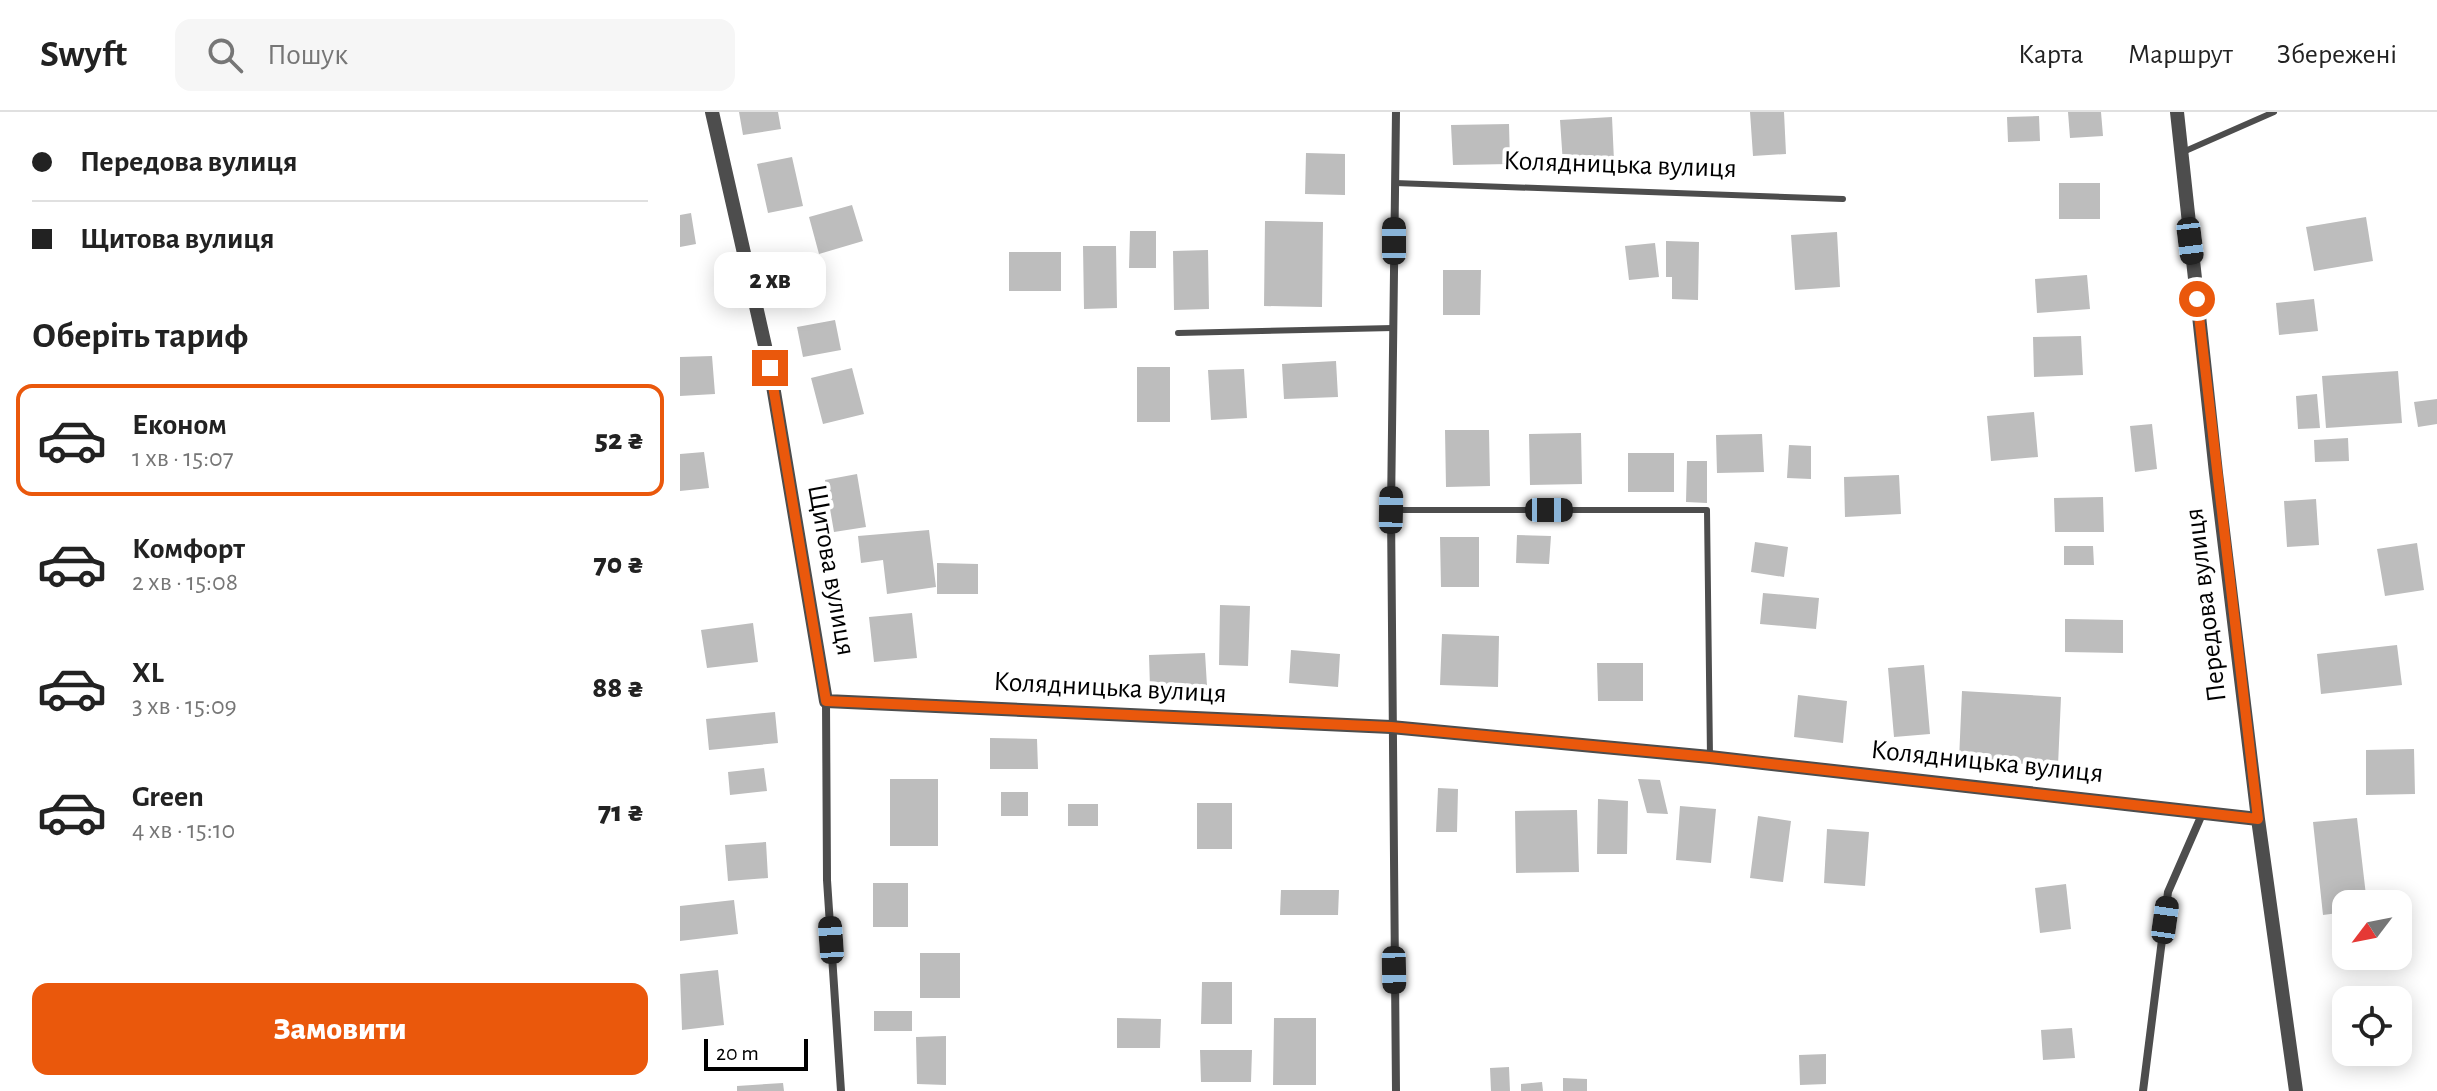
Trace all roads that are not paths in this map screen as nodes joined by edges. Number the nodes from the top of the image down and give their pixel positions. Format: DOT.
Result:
graph roads {
  1 [pos="712,112"];
  2 [pos="1396,112"];
  3 [pos="2177,112"];
  4 [pos="2274,112"];
  5 [pos="2180,154"];
  6 [pos="1395,183"];
  7 [pos="1843,199"];
  8 [pos="1393,328"];
  9 [pos="1178,333"];
  10 [pos="1391,510"];
  11 [pos="826,701"];
  12 [pos="1391,727"];
  13 [pos="1710,757"];
  14 [pos="2203,812"];
  15 [pos="2258,819"];
  16 [pos="841,1091"];
  17 [pos="1396,1091"];
  18 [pos="2143,1091"];
  19 [pos="2296,1091"];
  1 -- 11 [label="street, Щитова вулиця"];
  2 -- 6 [label="street"];
  3 -- 5 [label="street, Передова вулиця"];
  4 -- 5 [label="lane"];
  5 -- 15 [label="street, Передова вулиця"];
  6 -- 7 [label="lane, Колядницька вулиця"];
  6 -- 8 [label="street"];
  8 -- 9 [label="lane"];
  8 -- 10 [label="street"];
  10 -- 12 [label="street"];
  10 -- 13 [label="lane"];
  11 -- 12 [label="street, Колядницька вулиця"];
  11 -- 16 [label="street, Щитова вулиця"];
  12 -- 13 [label="street, Колядницька вулиця"];
  12 -- 17 [label="street"];
  13 -- 14 [label="street, Колядницька вулиця"];
  14 -- 15 [label="street, Колядницька вулиця"];
  14 -- 18 [label="street"];
  15 -- 19 [label="street, Передова вулиця"];
}
